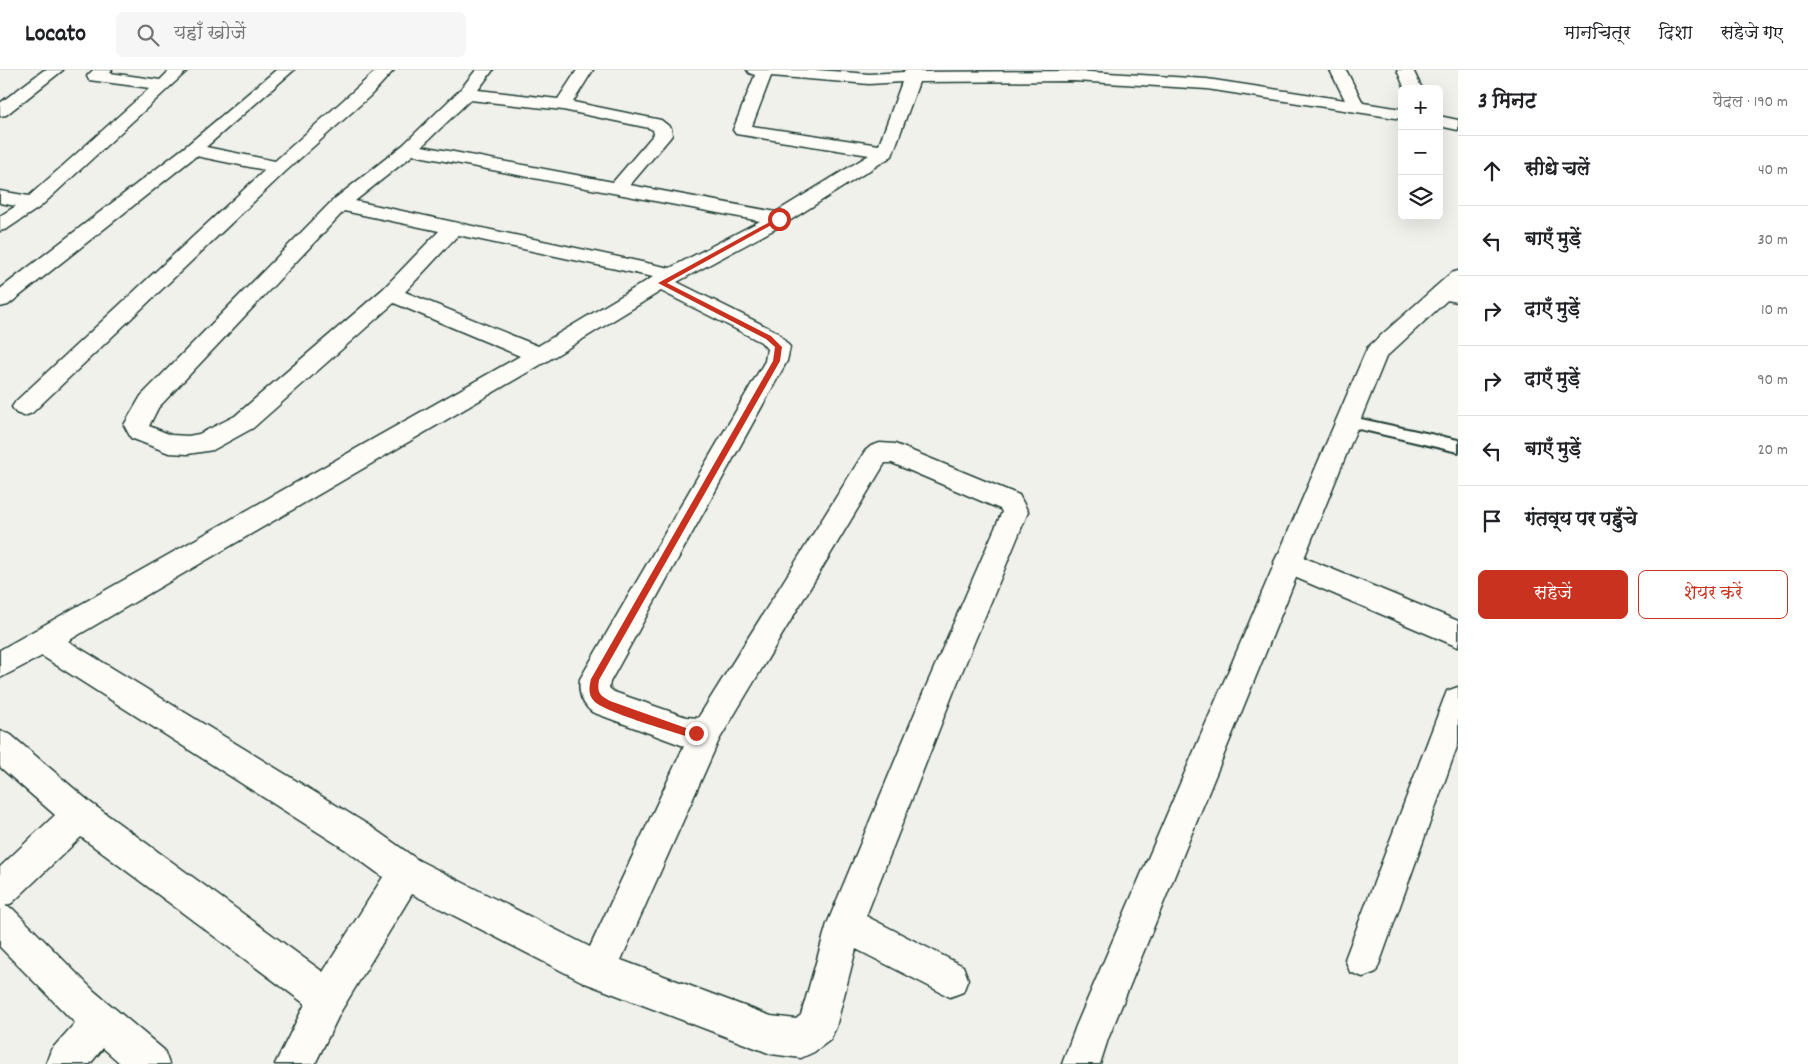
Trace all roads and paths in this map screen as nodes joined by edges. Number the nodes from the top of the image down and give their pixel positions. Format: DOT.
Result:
graph roads {
  1 [pos="55,70"];
  2 [pos="104,70"];
  3 [pos="180,70"];
  4 [pos="286,70"];
  5 [pos="386,70"];
  6 [pos="485,70"];
  7 [pos="585,70"];
  8 [pos="760,70"];
  9 [pos="1338,70"];
  10 [pos="1405,70"];
  11 [pos="799,72"];
  12 [pos="912,73"];
  13 [pos="1202,77"];
  14 [pos="162,85"];
  15 [pos="1412,85"];
  16 [pos="466,94"];
  17 [pos="563,105"];
  18 [pos="1357,107"];
  19 [pos="0,111"];
  20 [pos="1398,113"];
  21 [pos="409,149"];
  22 [pos="192,150"];
  23 [pos="886,152"];
  24 [pos="280,167"];
  25 [pos="617,189"];
  26 [pos="0,197"];
  27 [pos="33,203"];
  28 [pos="340,204"];
  29 [pos="779,219"];
  30 [pos="0,226"];
  31 [pos="452,230"];
  32 [pos="667,279"];
  33 [pos="1453,289"];
  34 [pos="391,294"];
  35 [pos="0,300"];
  36 [pos="540,355"];
  37 [pos="24,407"];
  38 [pos="1347,421"];
  39 [pos="1458,446"];
  40 [pos="1288,562"];
  41 [pos="1458,634"];
  42 [pos="41,640"];
  43 [pos="0,665"];
  44 [pos="1458,701"];
  45 [pos="708,730"];
  46 [pos="0,746"];
  47 [pos="79,815"];
  48 [pos="406,872"];
  49 [pos="0,891"];
  50 [pos="0,922"];
  51 [pos="845,924"];
  52 [pos="1363,959"];
  53 [pos="598,970"];
  54 [pos="950,979"];
  55 [pos="328,998"];
  56 [pos="101,1021"];
  57 [pos="64,1064"];
  58 [pos="150,1064"];
  59 [pos="294,1064"];
  60 [pos="1081,1064"];
  1 -- 19 [label="street"];
  2 -- 14 [label="street"];
  3 -- 14 [label="street"];
  4 -- 22 [label="street"];
  5 -- 24 [label="street"];
  6 -- 16 [label="street"];
  7 -- 17 [label="street"];
  8 -- 11 [label="street"];
  8 -- 23 [label="street"];
  9 -- 18 [label="street"];
  10 -- 15 [label="street"];
  11 -- 12 [label="street"];
  12 -- 13 [label="street"];
  12 -- 23 [label="street"];
  13 -- 18 [label="street"];
  14 -- 27 [label="street"];
  16 -- 17 [label="street"];
  16 -- 21 [label="street"];
  17 -- 25 [label="street"];
  18 -- 20 [label="street"];
  21 -- 25 [label="street"];
  21 -- 28 [label="street"];
  22 -- 24 [label="street"];
  22 -- 35 [label="street"];
  23 -- 29 [label="street"];
  24 -- 37 [label="street"];
  25 -- 29 [label="street"];
  26 -- 27 [label="street"];
  27 -- 30 [label="street"];
  28 -- 31 [label="street"];
  28 -- 34 [label="street"];
  29 -- 32 [label="street"];
  31 -- 32 [label="street"];
  31 -- 34 [label="street"];
  32 -- 36 [label="street"];
  32 -- 45 [label="street"];
  33 -- 38 [label="street"];
  34 -- 36 [label="street"];
  36 -- 42 [label="street"];
  38 -- 39 [label="lane"];
  38 -- 40 [label="street"];
  40 -- 41 [label="street"];
  40 -- 60 [label="street"];
  42 -- 43 [label="street"];
  42 -- 48 [label="street"];
  44 -- 52 [label="street"];
  45 -- 51 [label="street"];
  45 -- 53 [label="street"];
  46 -- 47 [label="street"];
  47 -- 49 [label="street"];
  47 -- 55 [label="street"];
  48 -- 53 [label="street"];
  48 -- 55 [label="street"];
  50 -- 56 [label="street"];
  51 -- 53 [label="street"];
  51 -- 54 [label="street"];
  55 -- 59 [label="street"];
  56 -- 57 [label="street"];
  56 -- 58 [label="street"];
}
